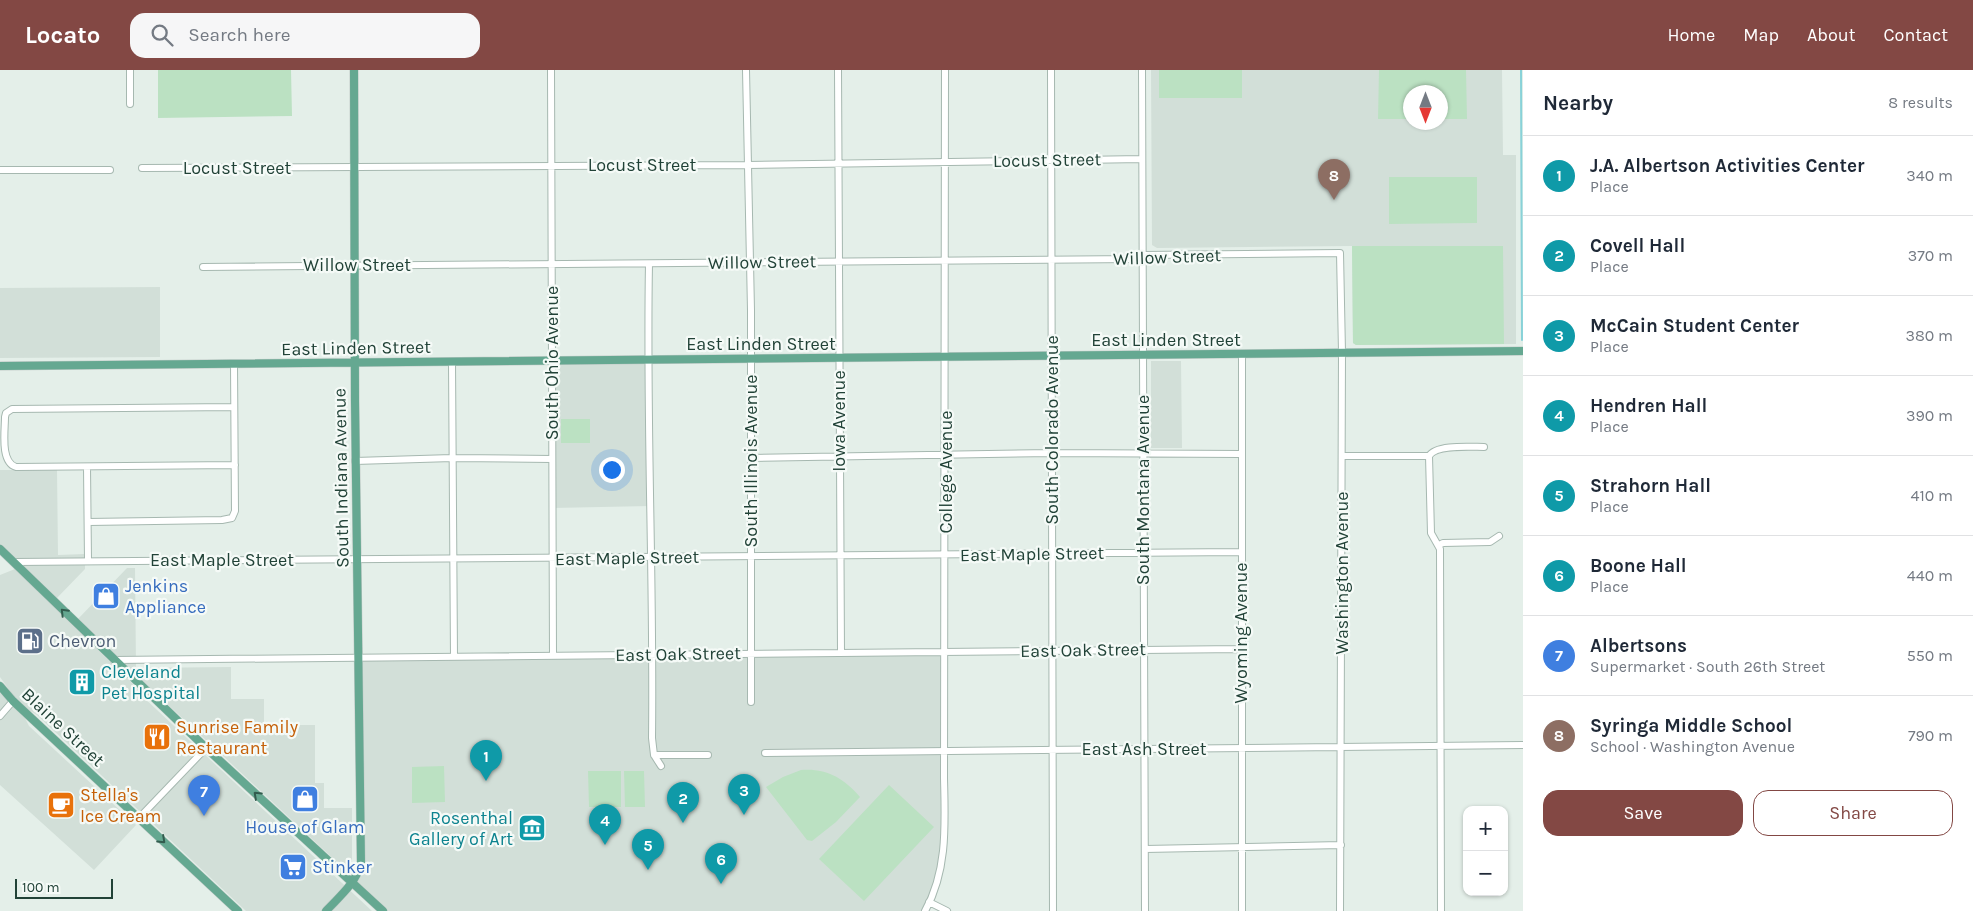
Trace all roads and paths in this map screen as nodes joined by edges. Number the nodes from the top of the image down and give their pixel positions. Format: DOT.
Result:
graph roads {
  1 [pos="130,70"];
  2 [pos="354,70"];
  3 [pos="551,70"];
  4 [pos="746,70"];
  5 [pos="838,70"];
  6 [pos="945,70"];
  7 [pos="1050,70"];
  8 [pos="1142,70"];
  9 [pos="130,104"];
  10 [pos="1142,159"];
  11 [pos="1051,160"];
  12 [pos="945,162"];
  13 [pos="838,163"];
  14 [pos="747,164"];
  15 [pos="550,165"];
  16 [pos="354,167"];
  17 [pos="142,168"];
  18 [pos="0,170"];
  19 [pos="110,170"];
  20 [pos="1322,253"];
  21 [pos="1143,255"];
  22 [pos="1052,260"];
  23 [pos="838,261"];
  24 [pos="946,261"];
  25 [pos="750,262"];
  26 [pos="552,264"];
  27 [pos="649,264"];
  28 [pos="203,266"];
  29 [pos="354,266"];
  30 [pos="1523,351"];
  31 [pos="1342,352"];
  32 [pos="1242,354"];
  33 [pos="1143,355"];
  34 [pos="1052,356"];
  35 [pos="946,357"];
  36 [pos="838,358"];
  37 [pos="750,359"];
  38 [pos="648,360"];
  39 [pos="553,361"];
  40 [pos="452,362"];
  41 [pos="355,363"];
  42 [pos="234,364"];
  43 [pos="0,366"];
  44 [pos="234,407"];
  45 [pos="1484,447"];
  46 [pos="1052,453"];
  47 [pos="1143,453"];
  48 [pos="1241,454"];
  49 [pos="1430,454"];
  50 [pos="946,455"];
  51 [pos="1342,456"];
  52 [pos="452,458"];
  53 [pos="752,458"];
  54 [pos="839,458"];
  55 [pos="552,459"];
  56 [pos="356,460"];
  57 [pos="234,465"];
  58 [pos="88,467"];
  59 [pos="88,522"];
  60 [pos="1499,536"];
  61 [pos="1439,545"];
  62 [pos="0,549"];
  63 [pos="1241,552"];
  64 [pos="1144,553"];
  65 [pos="1052,554"];
  66 [pos="946,555"];
  67 [pos="839,556"];
  68 [pos="752,557"];
  69 [pos="650,558"];
  70 [pos="454,559"];
  71 [pos="553,559"];
  72 [pos="88,560"];
  73 [pos="357,560"];
  74 [pos="14,562"];
  75 [pos="1241,649"];
  76 [pos="1144,650"];
  77 [pos="1052,651"];
  78 [pos="946,652"];
  79 [pos="841,653"];
  80 [pos="751,654"];
  81 [pos="651,655"];
  82 [pos="454,656"];
  83 [pos="553,656"];
  84 [pos="359,658"];
  85 [pos="114,660"];
  86 [pos="0,686"];
  87 [pos="14,701"];
  88 [pos="751,702"];
  89 [pos="0,716"];
  90 [pos="1523,745"];
  91 [pos="1441,746"];
  92 [pos="1340,747"];
  93 [pos="206,748"];
  94 [pos="1242,748"];
  95 [pos="1144,749"];
  96 [pos="944,750"];
  97 [pos="1053,750"];
  98 [pos="764,754"];
  99 [pos="654,755"];
  100 [pos="708,755"];
  101 [pos="661,766"];
  102 [pos="138,818"];
  103 [pos="1341,845"];
  104 [pos="1242,847"];
  105 [pos="1145,849"];
  106 [pos="352,883"];
  107 [pos="929,902"];
  108 [pos="238,911"];
  109 [pos="326,911"];
  110 [pos="383,911"];
  111 [pos="925,911"];
  112 [pos="947,911"];
  113 [pos="1053,911"];
  114 [pos="1145,911"];
  115 [pos="1242,911"];
  116 [pos="1340,911"];
  117 [pos="1441,911"];
  1 -- 9 [label="street"];
  2 -- 16 [label="main road, South Indiana Avenue"];
  3 -- 15 [label="street, South Ohio Avenue"];
  4 -- 14 [label="street, South Illinois Avenue"];
  5 -- 13 [label="street, Iowa Avenue"];
  6 -- 12 [label="street, College Avenue"];
  7 -- 11 [label="street, South Colorado Avenue"];
  8 -- 10 [label="street, South Montana Avenue"];
  10 -- 11 [label="street, Locust Street"];
  10 -- 21 [label="street, South Montana Avenue"];
  11 -- 12 [label="street, Locust Street"];
  11 -- 22 [label="street, South Colorado Avenue"];
  12 -- 13 [label="street, Locust Street"];
  12 -- 24 [label="street, College Avenue"];
  13 -- 14 [label="street, Locust Street"];
  13 -- 23 [label="street, Iowa Avenue"];
  14 -- 15 [label="street, Locust Street"];
  14 -- 25 [label="street, South Illinois Avenue"];
  15 -- 16 [label="street, Locust Street"];
  15 -- 26 [label="street, South Ohio Avenue"];
  16 -- 17 [label="street, Locust Street"];
  16 -- 29 [label="main road, South Indiana Avenue"];
  18 -- 19 [label="street"];
  20 -- 21 [label="street, Willow Street"];
  20 -- 31 [label="street, Washington Avenue"];
  21 -- 22 [label="street, Willow Street"];
  21 -- 33 [label="street, South Montana Avenue"];
  22 -- 24 [label="street, Willow Street"];
  22 -- 34 [label="street, South Colorado Avenue"];
  23 -- 24 [label="street, Willow Street"];
  23 -- 25 [label="street, Willow Street"];
  23 -- 36 [label="street, Iowa Avenue"];
  24 -- 35 [label="street, College Avenue"];
  25 -- 27 [label="street, Willow Street"];
  25 -- 37 [label="street, South Illinois Avenue"];
  26 -- 27 [label="street, Willow Street"];
  26 -- 29 [label="street, Willow Street"];
  26 -- 39 [label="street, South Ohio Avenue"];
  27 -- 38 [label="street"];
  28 -- 29 [label="street, Willow Street"];
  29 -- 41 [label="main road, South Indiana Avenue"];
  30 -- 31 [label="main road, East Linden Street"];
  31 -- 32 [label="main road, East Linden Street"];
  31 -- 51 [label="street, Washington Avenue"];
  32 -- 33 [label="main road, East Linden Street"];
  32 -- 48 [label="street, Wyoming Avenue"];
  33 -- 34 [label="main road, East Linden Street"];
  33 -- 47 [label="street, South Montana Avenue"];
  34 -- 35 [label="main road, East Linden Street"];
  34 -- 46 [label="street, South Colorado Avenue"];
  35 -- 36 [label="main road, East Linden Street"];
  35 -- 50 [label="street, College Avenue"];
  36 -- 37 [label="main road, East Linden Street"];
  36 -- 54 [label="street, Iowa Avenue"];
  37 -- 38 [label="main road, East Linden Street"];
  37 -- 53 [label="street, South Illinois Avenue"];
  38 -- 39 [label="main road, East Linden Street"];
  38 -- 69 [label="street"];
  39 -- 40 [label="main road, East Linden Street"];
  39 -- 55 [label="street, South Ohio Avenue"];
  40 -- 41 [label="main road, East Linden Street"];
  40 -- 52 [label="street"];
  41 -- 42 [label="main road, East Linden Street"];
  41 -- 56 [label="main road, South Indiana Avenue"];
  42 -- 43 [label="main road, East Linden Street"];
  42 -- 44 [label="street"];
  44 -- 57 [label="street"];
  44 -- 58 [label="street"];
  45 -- 49 [label="street"];
  46 -- 47 [label="street"];
  46 -- 50 [label="street"];
  46 -- 65 [label="street, South Colorado Avenue"];
  47 -- 48 [label="street"];
  47 -- 64 [label="street, South Montana Avenue"];
  48 -- 63 [label="street, Wyoming Avenue"];
  49 -- 51 [label="street"];
  49 -- 61 [label="street"];
  50 -- 54 [label="street"];
  50 -- 66 [label="street, College Avenue"];
  51 -- 92 [label="street, Washington Avenue"];
  52 -- 55 [label="street"];
  52 -- 56 [label="street"];
  52 -- 70 [label="street"];
  53 -- 54 [label="street"];
  53 -- 68 [label="street, South Illinois Avenue"];
  54 -- 67 [label="street, Iowa Avenue"];
  55 -- 71 [label="street, South Ohio Avenue"];
  56 -- 73 [label="main road, South Indiana Avenue"];
  57 -- 58 [label="street"];
  57 -- 59 [label="street"];
  58 -- 59 [label="street"];
  59 -- 72 [label="street"];
  60 -- 61 [label="street"];
  61 -- 91 [label="street"];
  62 -- 74 [label="main road"];
  63 -- 64 [label="street, East Maple Street"];
  63 -- 75 [label="street, Wyoming Avenue"];
  64 -- 65 [label="street, East Maple Street"];
  64 -- 76 [label="street, South Montana Avenue"];
  65 -- 66 [label="street, East Maple Street"];
  65 -- 77 [label="street, South Colorado Avenue"];
  66 -- 67 [label="street, East Maple Street"];
  66 -- 78 [label="street, College Avenue"];
  67 -- 68 [label="street, East Maple Street"];
  67 -- 79 [label="street, Iowa Avenue"];
  68 -- 69 [label="street, East Maple Street"];
  68 -- 80 [label="street, South Illinois Avenue"];
  69 -- 71 [label="street, East Maple Street"];
  69 -- 81 [label="street"];
  70 -- 71 [label="street, East Maple Street"];
  70 -- 73 [label="street, East Maple Street"];
  70 -- 82 [label="street"];
  71 -- 83 [label="street, South Ohio Avenue"];
  72 -- 73 [label="street, East Maple Street"];
  72 -- 74 [label="street, East Maple Street"];
  73 -- 84 [label="main road, South Indiana Avenue"];
  85 -- 74 [label="main road, one-way"];
  75 -- 76 [label="street, East Oak Street"];
  75 -- 94 [label="street, Wyoming Avenue"];
  76 -- 77 [label="street, East Oak Street"];
  76 -- 95 [label="street, South Montana Avenue"];
  77 -- 78 [label="street, East Oak Street"];
  77 -- 97 [label="street, South Colorado Avenue"];
  78 -- 79 [label="street, East Oak Street"];
  78 -- 96 [label="street, College Avenue"];
  79 -- 80 [label="street, East Oak Street"];
  80 -- 81 [label="street, East Oak Street"];
  80 -- 88 [label="street, South Illinois Avenue"];
  81 -- 83 [label="street, East Oak Street"];
  81 -- 99 [label="street"];
  82 -- 83 [label="street, East Oak Street"];
  82 -- 84 [label="street, East Oak Street"];
  84 -- 85 [label="street, East Oak Street"];
  84 -- 106 [label="main road, South Indiana Avenue"];
  85 -- 93 [label="main road"];
  86 -- 87 [label="main road, Blaine Street"];
  87 -- 89 [label="street"];
  87 -- 102 [label="main road, Blaine Street"];
  90 -- 91 [label="street, East Ash Street"];
  91 -- 92 [label="street, East Ash Street"];
  91 -- 117 [label="street"];
  92 -- 94 [label="street, East Ash Street"];
  92 -- 103 [label="street, Washington Avenue"];
  93 -- 102 [label="street"];
  106 -- 93 [label="main road, one-way"];
  94 -- 95 [label="street, East Ash Street"];
  94 -- 104 [label="street, Wyoming Avenue"];
  95 -- 97 [label="street, East Ash Street"];
  95 -- 105 [label="street, South Montana Avenue"];
  96 -- 97 [label="street, East Ash Street"];
  96 -- 98 [label="street, East Ash Street"];
  96 -- 107 [label="street, College Avenue"];
  97 -- 113 [label="street, South Colorado Avenue"];
  99 -- 100 [label="street"];
  99 -- 101 [label="street"];
  102 -- 108 [label="main road, Blaine Street, one-way"];
  103 -- 104 [label="street"];
  103 -- 116 [label="street, Washington Avenue"];
  104 -- 105 [label="street"];
  104 -- 115 [label="street, Wyoming Avenue"];
  105 -- 114 [label="street, South Montana Avenue"];
  106 -- 109 [label="main road"];
  106 -- 110 [label="main road"];
  107 -- 111 [label="street, College Avenue"];
  107 -- 112 [label="street"];
}
